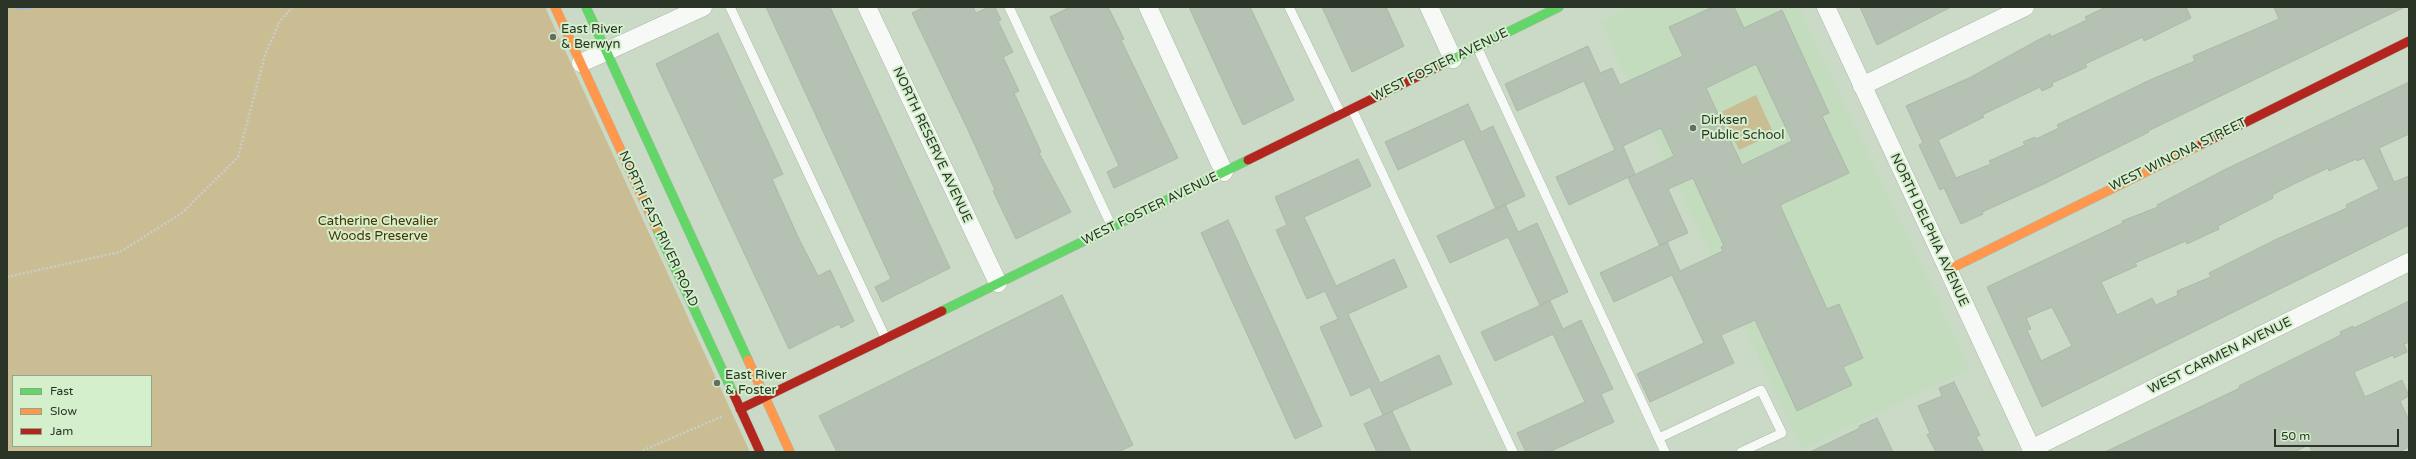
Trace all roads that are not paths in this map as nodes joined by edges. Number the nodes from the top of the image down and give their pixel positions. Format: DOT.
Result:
graph roads {
  1 [pos="555,7"];
  2 [pos="586,7"];
  3 [pos="703,7"];
  4 [pos="730,7"];
  5 [pos="867,7"];
  6 [pos="1008,7"];
  7 [pos="1148,7"];
  8 [pos="1289,7"];
  9 [pos="1428,7"];
  10 [pos="1559,7"];
  11 [pos="1826,7"];
  12 [pos="2025,7"];
  13 [pos="2409,42"];
  14 [pos="1477,47"];
  15 [pos="607,52"];
  16 [pos="1453,59"];
  17 [pos="581,63"];
  18 [pos="1862,86"];
  19 [pos="1352,109"];
  20 [pos="1341,114"];
  21 [pos="1224,172"];
  22 [pos="1112,228"];
  23 [pos="2409,262"];
  24 [pos="1948,270"];
  25 [pos="998,283"];
  26 [pos="886,339"];
  27 [pos="766,397"];
  28 [pos="740,409"];
  29 [pos="1659,438"];
  30 [pos="2032,451"];
  31 [pos="760,452"];
  32 [pos="790,452"];
  33 [pos="1514,452"];
  34 [pos="1665,452"];
  35 [pos="1741,452"];
  1 -- 17 [label="street, NORTH EAST RIVER ROAD"];
  2 -- 15 [label="street, NORTH EAST RIVER ROAD"];
  3 -- 15 [label="street"];
  4 -- 26 [label="lane"];
  5 -- 25 [label="street, NORTH RESERVE AVENUE"];
  6 -- 22 [label="lane"];
  7 -- 21 [label="street"];
  8 -- 20 [label="lane"];
  9 -- 16 [label="street"];
  10 -- 14 [label="street, WEST FOSTER AVENUE"];
  11 -- 18 [label="street, NORTH DELPHIA AVENUE"];
  12 -- 18 [label="street"];
  13 -- 24 [label="street, WEST WINONA STREET"];
  14 -- 16 [label="street, WEST FOSTER AVENUE"];
  14 -- 29 [label="lane"];
  15 -- 17 [label="street"];
  15 -- 27 [label="street, NORTH EAST RIVER ROAD"];
  16 -- 19 [label="street, WEST FOSTER AVENUE"];
  17 -- 28 [label="street, NORTH EAST RIVER ROAD"];
  18 -- 24 [label="street, NORTH DELPHIA AVENUE"];
  19 -- 20 [label="street, WEST FOSTER AVENUE"];
  19 -- 33 [label="lane"];
  20 -- 21 [label="street, WEST FOSTER AVENUE"];
  21 -- 22 [label="street, WEST FOSTER AVENUE"];
  22 -- 25 [label="street, WEST FOSTER AVENUE"];
  23 -- 30 [label="street, WEST CARMEN AVENUE"];
  24 -- 30 [label="street, NORTH DELPHIA AVENUE"];
  25 -- 26 [label="street, WEST FOSTER AVENUE"];
  26 -- 27 [label="street, WEST FOSTER AVENUE"];
  27 -- 28 [label="street, WEST FOSTER AVENUE"];
  27 -- 32 [label="street, NORTH EAST RIVER ROAD"];
  28 -- 31 [label="street, NORTH EAST RIVER ROAD"];
  29 -- 34 [label="lane"];
  29 -- 35 [label="lane"];
}
